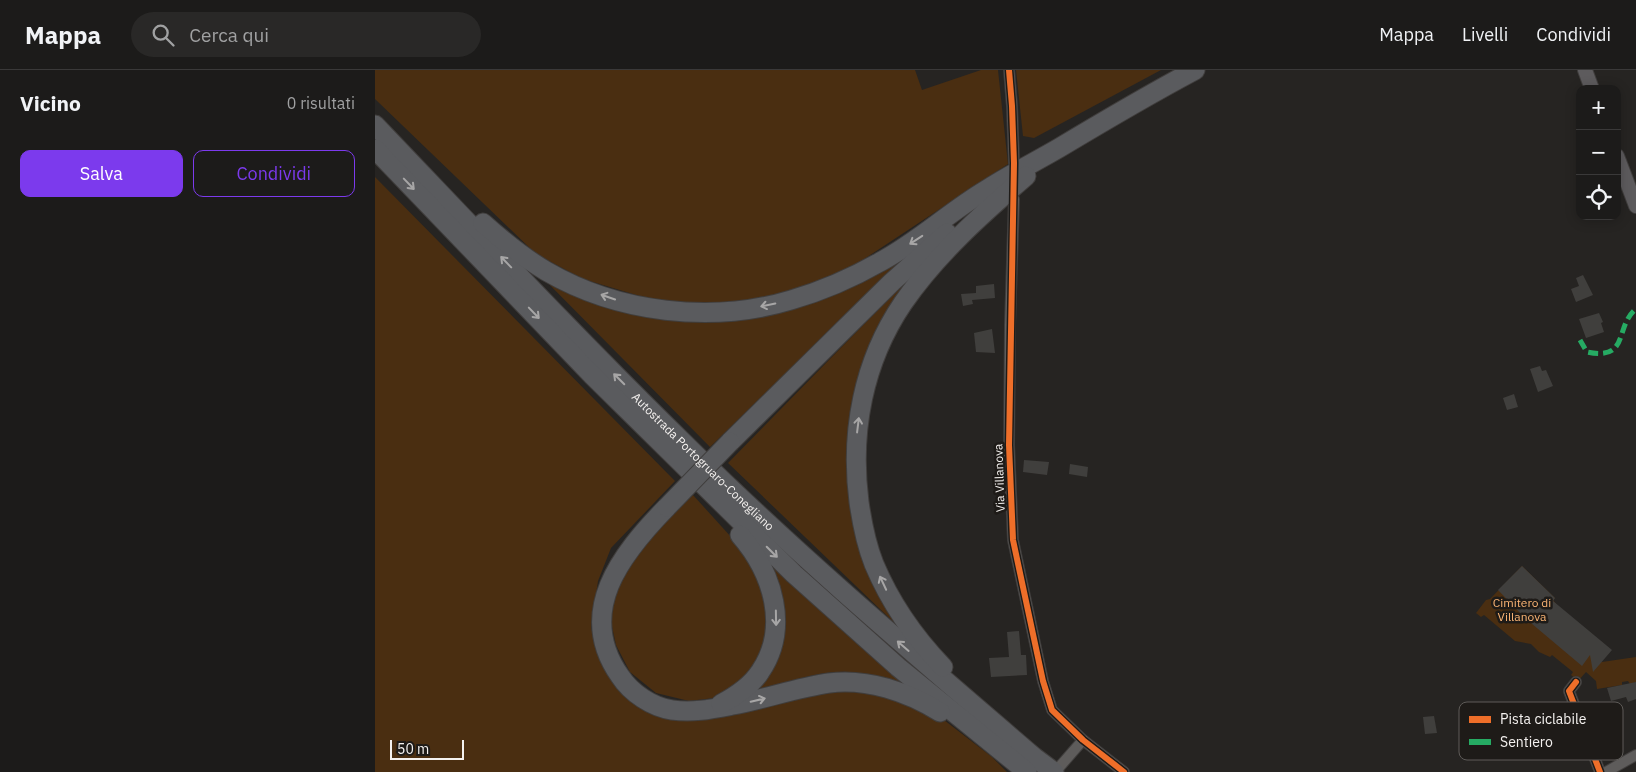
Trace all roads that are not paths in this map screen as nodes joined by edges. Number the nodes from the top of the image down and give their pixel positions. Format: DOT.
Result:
graph roads {
  1 [pos="1009,70"];
  2 [pos="1195,70"];
  3 [pos="1585,70"];
  4 [pos="1591,85"];
  5 [pos="375,125"];
  6 [pos="1059,148"];
  7 [pos="375,149"];
  8 [pos="402,154"];
  9 [pos="1014,163"];
  10 [pos="1621,167"];
  11 [pos="1014,198"];
  12 [pos="1636,206"];
  13 [pos="592,375"];
  14 [pos="1576,682"];
  15 [pos="1573,702"];
  16 [pos="710,710"];
  17 [pos="1001,729"];
  18 [pos="1083,740"];
  19 [pos="996,748"];
  20 [pos="1636,755"];
  21 [pos="1595,760"];
  22 [pos="1030,764"];
  23 [pos="1054,772"];
  24 [pos="1124,772"];
  25 [pos="1600,772"];
  26 [pos="1606,772"];
  1 -- 9 [label="street"];
  2 -- 6 [label="highway"];
  3 -- 4 [label="street"];
  5 -- 8 [label="highway, Autostrada Portogruaro-Conegliano"];
  6 -- 8 [label="highway, one-way"];
  6 -- 16 [label="highway, bridge"];
  17 -- 6 [label="highway, one-way"];
  7 -- 13 [label="highway, Autostrada Portogruaro-Conegliano, one-way"];
  17 -- 8 [label="highway, Autostrada Portogruaro-Conegliano, one-way"];
  10 -- 12 [label="street"];
  11 -- 18 [label="street, Via Villanova"];
  13 -- 16 [label="highway, one-way"];
  13 -- 19 [label="highway, Autostrada Portogruaro-Conegliano, one-way"];
  14 -- 15 [label="street"];
  16 -- 19 [label="highway, one-way"];
  17 -- 22 [label="highway, Autostrada Portogruaro-Conegliano"];
  18 -- 23 [label="street"];
  18 -- 24 [label="street, Via Villanova"];
  19 -- 22 [label="highway, Autostrada Portogruaro-Conegliano"];
  20 -- 26 [label="street"];
  21 -- 25 [label="street"];
  22 -- 23 [label="highway, Autostrada Portogruaro-Conegliano"];
}
